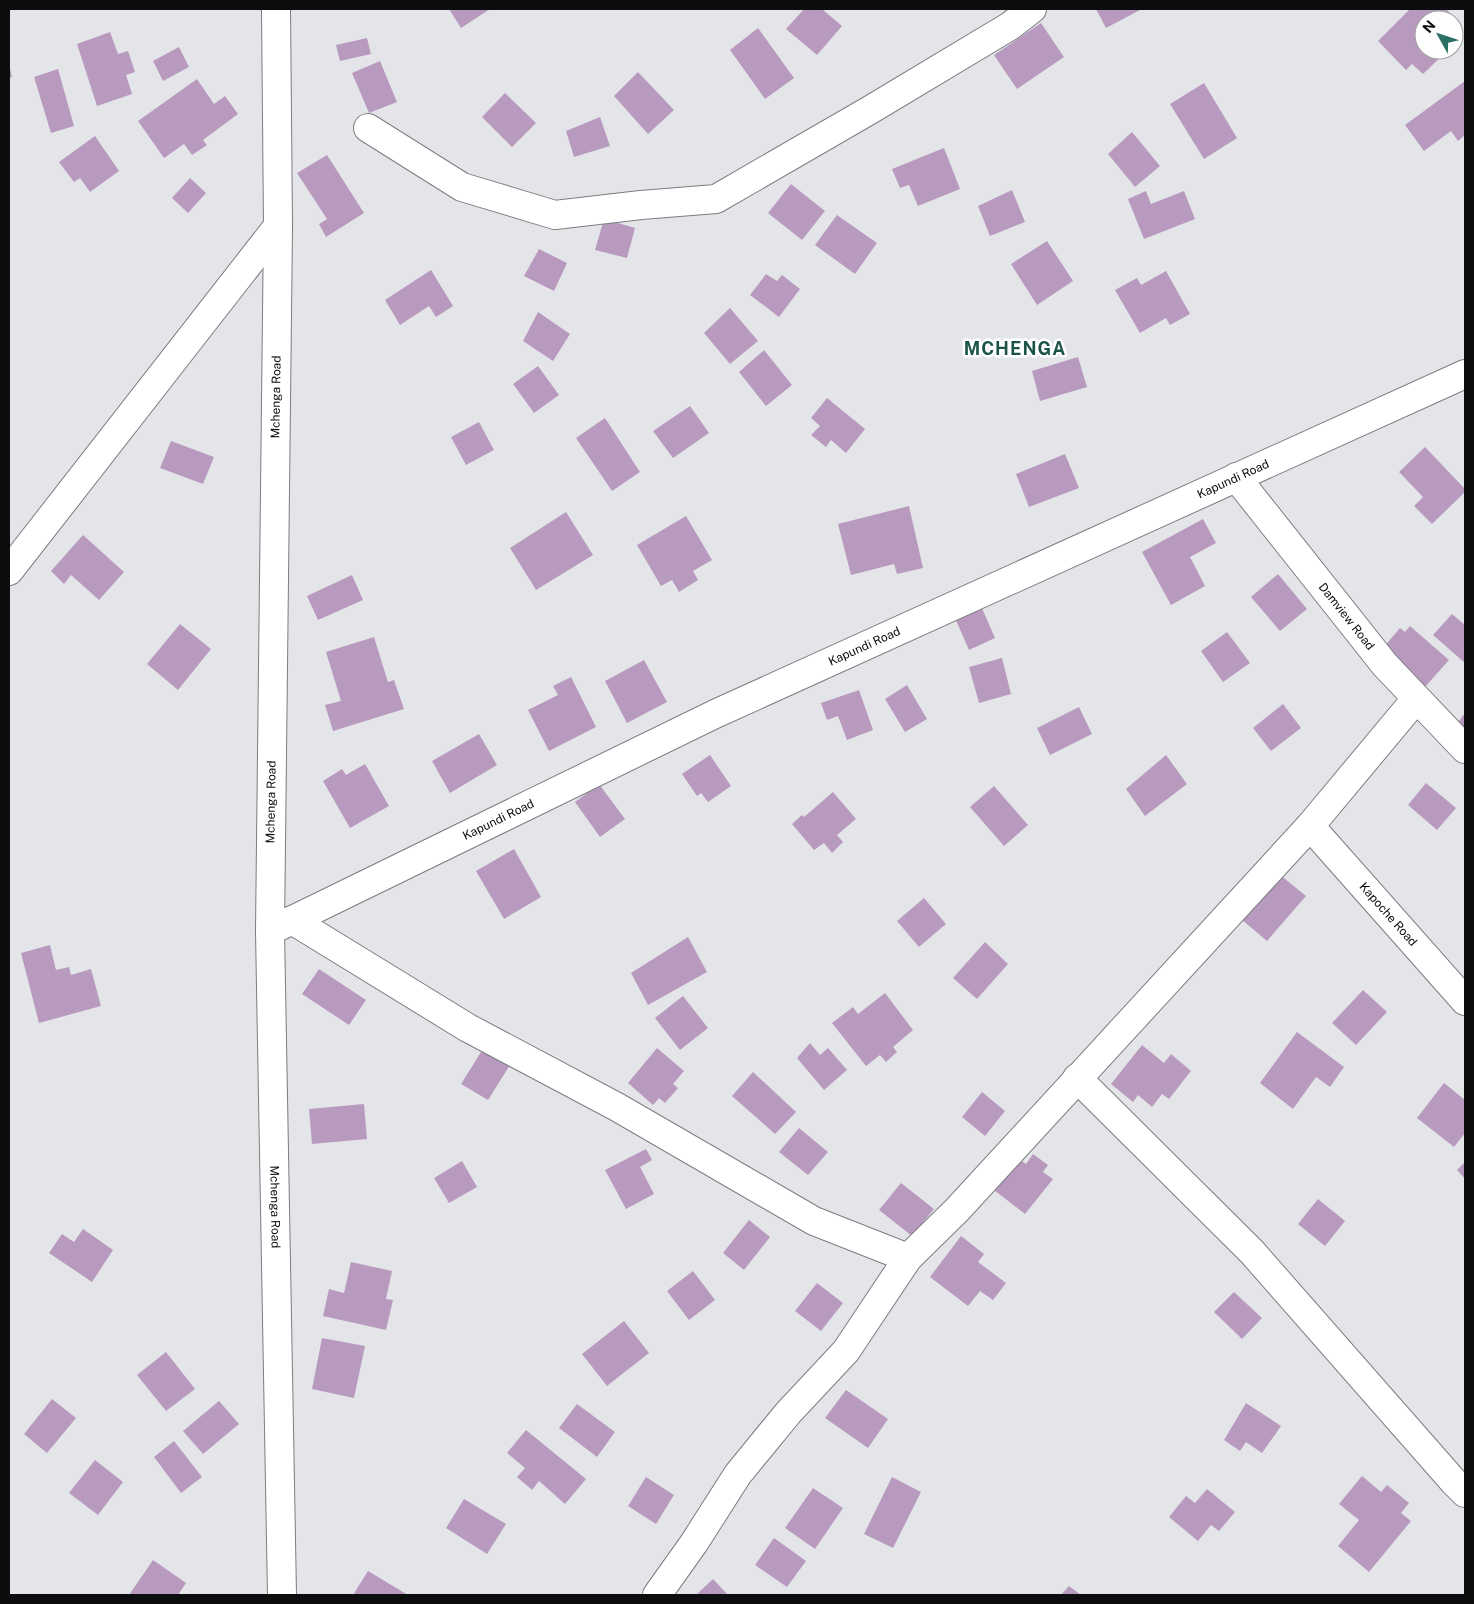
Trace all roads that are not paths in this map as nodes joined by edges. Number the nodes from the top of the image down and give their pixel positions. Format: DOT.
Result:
graph roads {
  1 [pos="276,9"];
  2 [pos="1032,9"];
  3 [pos="368,128"];
  4 [pos="278,226"];
  5 [pos="1465,374"];
  6 [pos="1236,478"];
  7 [pos="9,571"];
  8 [pos="1416,699"];
  9 [pos="1465,748"];
  10 [pos="1310,826"];
  11 [pos="281,926"];
  12 [pos="1465,1001"];
  13 [pos="1077,1078"];
  14 [pos="908,1258"];
  15 [pos="1465,1492"];
  16 [pos="282,1595"];
  17 [pos="657,1595"];
  1 -- 4 [label="street, Mchenga Road"];
  2 -- 3 [label="street"];
  4 -- 7 [label="street"];
  4 -- 11 [label="street, Mchenga Road"];
  5 -- 6 [label="street, Kapundi Road"];
  6 -- 8 [label="street, Damview Road"];
  6 -- 11 [label="street, Kapundi Road"];
  8 -- 9 [label="street, Damview Road"];
  8 -- 10 [label="street"];
  10 -- 12 [label="street, Kapoche Road"];
  10 -- 13 [label="street"];
  11 -- 14 [label="street"];
  11 -- 16 [label="street, Mchenga Road"];
  13 -- 14 [label="street"];
  13 -- 15 [label="street"];
  14 -- 17 [label="street"];
}
